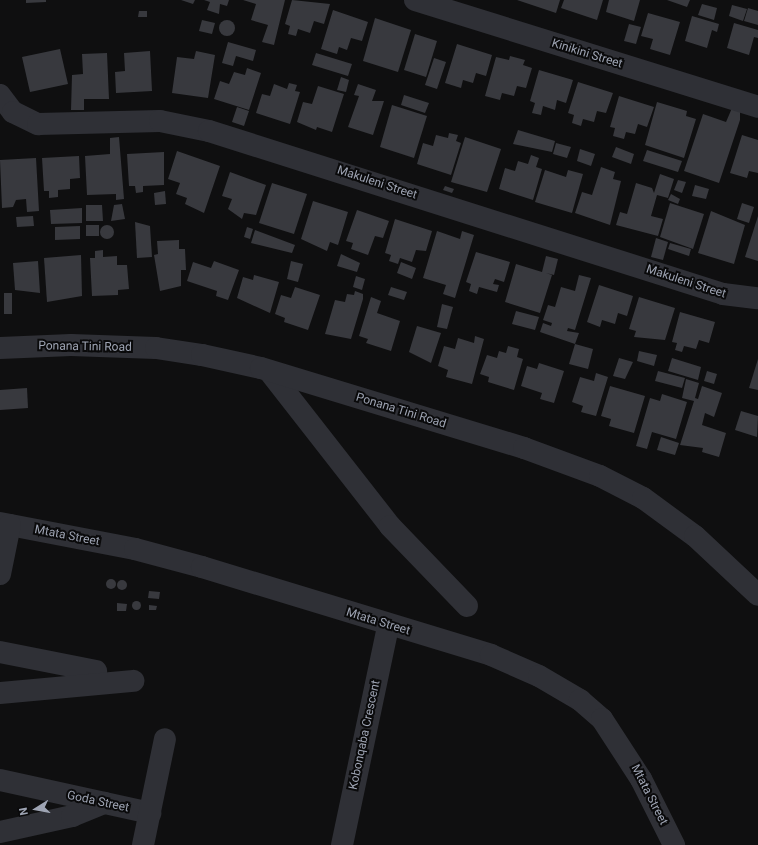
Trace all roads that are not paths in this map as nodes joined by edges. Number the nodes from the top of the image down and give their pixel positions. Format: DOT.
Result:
graph roads {
  1 [pos="415,0"];
  2 [pos="0,95"];
  3 [pos="758,107"];
  4 [pos="758,298"];
  5 [pos="0,348"];
  6 [pos="269,371"];
  7 [pos="5,524"];
  8 [pos="0,574"];
  9 [pos="758,595"];
  10 [pos="467,606"];
  11 [pos="388,626"];
  12 [pos="0,652"];
  13 [pos="96,671"];
  14 [pos="134,681"];
  15 [pos="0,693"];
  16 [pos="165,739"];
  17 [pos="0,780"];
  18 [pos="104,803"];
  19 [pos="150,813"];
  20 [pos="3,832"];
  21 [pos="144,845"];
  22 [pos="342,845"];
  23 [pos="674,845"];
  1 -- 3 [label="street, Kinikini Street"];
  2 -- 4 [label="street, Makuleni Street"];
  5 -- 6 [label="street, Ponana Tini Road"];
  6 -- 9 [label="street, Ponana Tini Road"];
  6 -- 10 [label="street"];
  7 -- 8 [label="street"];
  7 -- 11 [label="street, Mtata Street"];
  11 -- 22 [label="street, Kobonqaba Crescent"];
  11 -- 23 [label="street, Mtata Street"];
  12 -- 13 [label="street"];
  14 -- 15 [label="street"];
  16 -- 19 [label="street"];
  17 -- 18 [label="street, Goda Street"];
  18 -- 19 [label="street, Goda Street"];
  18 -- 20 [label="street"];
  19 -- 21 [label="street"];
}
